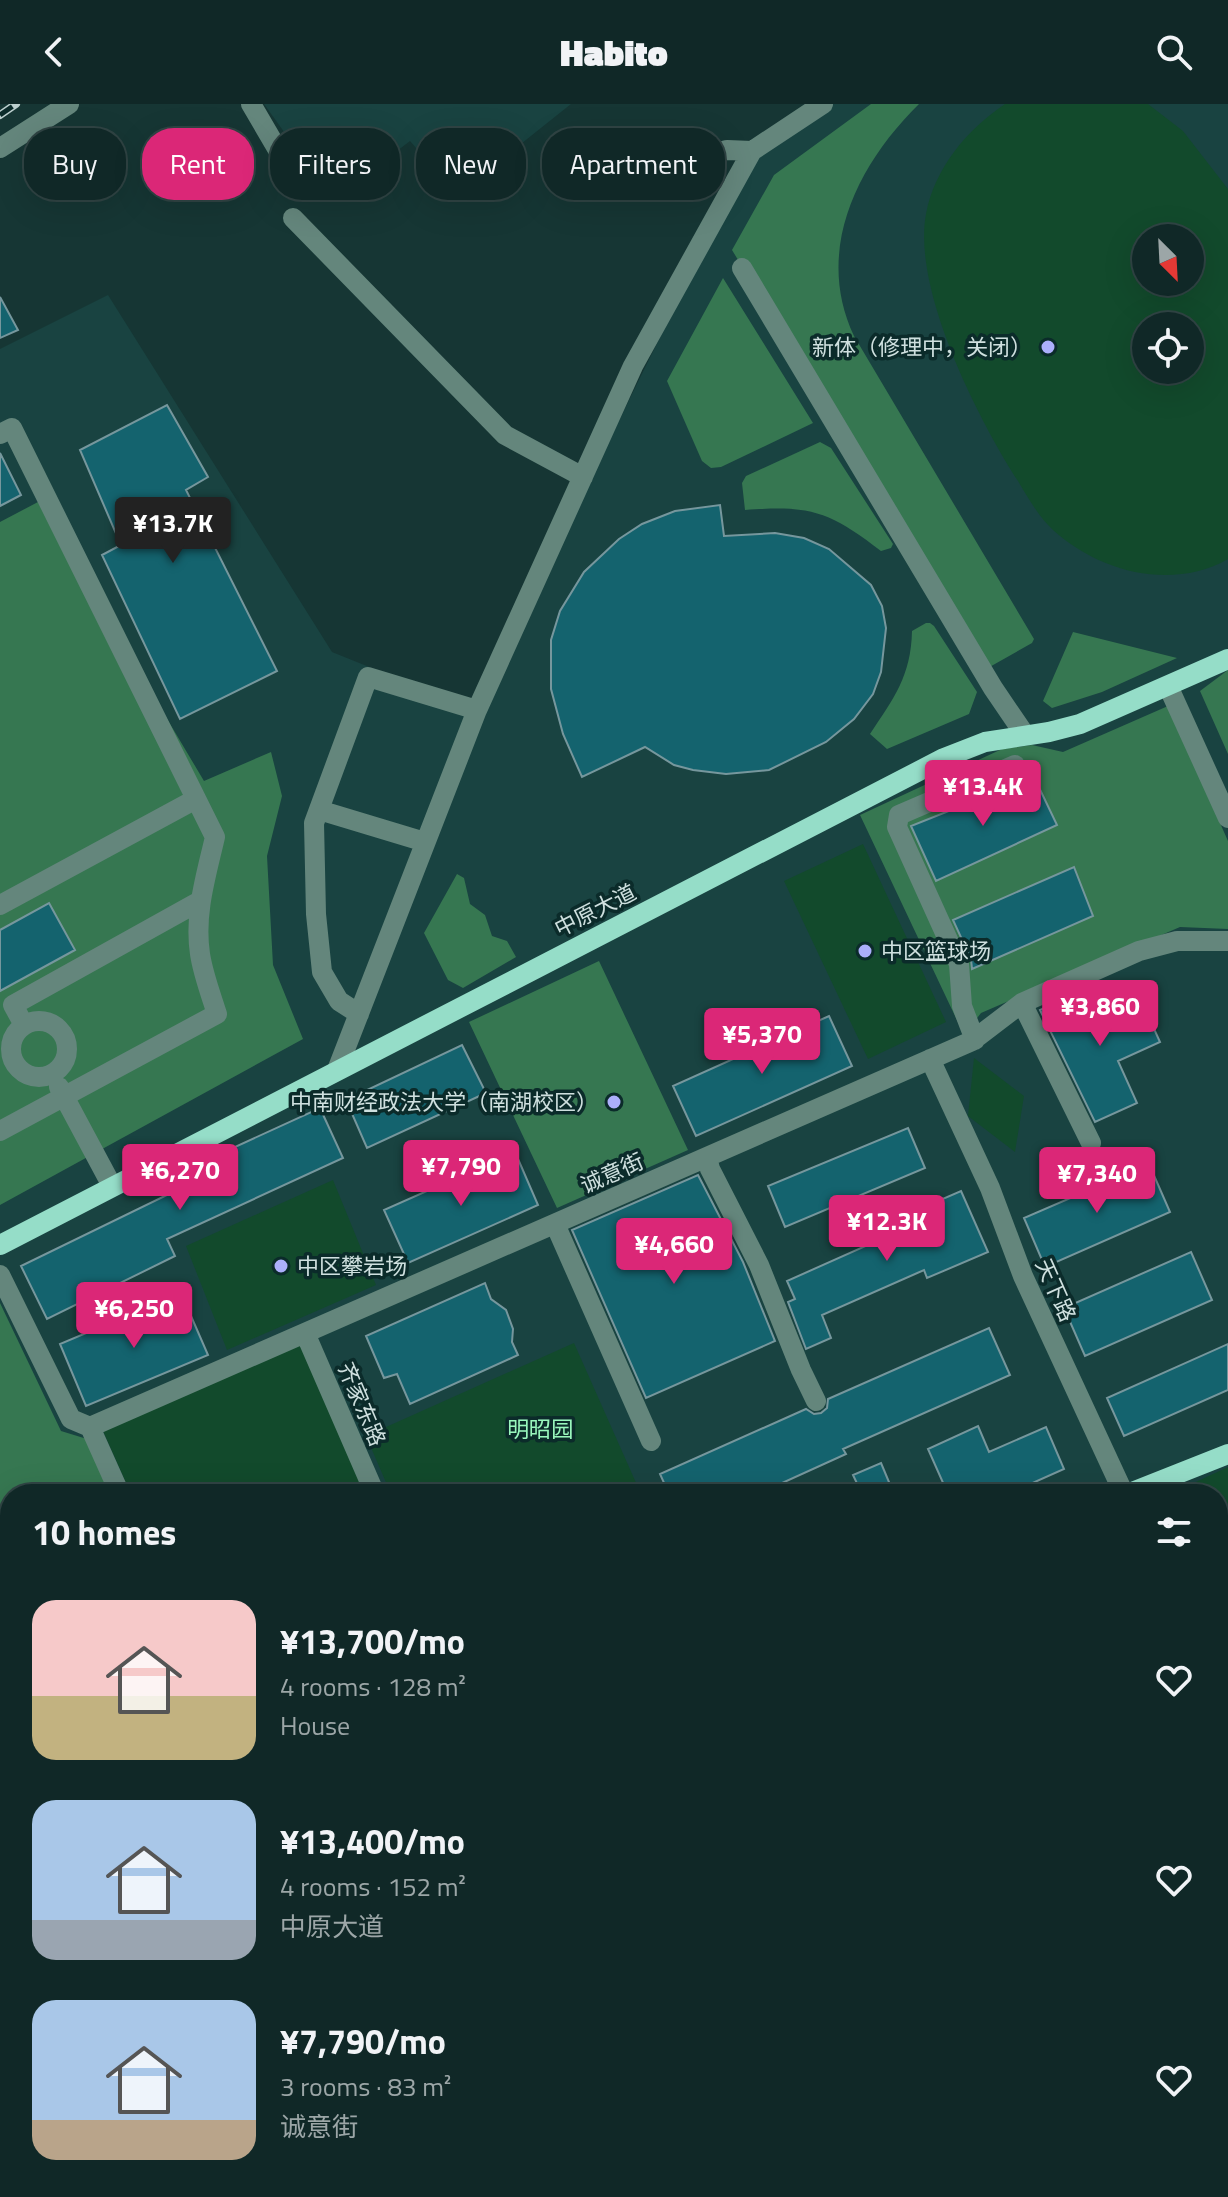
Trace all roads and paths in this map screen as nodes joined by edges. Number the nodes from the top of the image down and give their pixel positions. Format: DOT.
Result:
graph roads {
  1 [pos="69,104"];
  2 [pos="251,104"];
  3 [pos="823,104"];
  4 [pos="270,136"];
  5 [pos="0,148"];
  6 [pos="725,150"];
  7 [pos="752,151"];
  8 [pos="293,218"];
  9 [pos="742,268"];
  10 [pos="0,434"];
  11 [pos="583,477"];
  12 [pos="1228,659"];
  13 [pos="1168,686"];
  14 [pos="477,710"];
  15 [pos="1025,735"];
  16 [pos="1015,765"];
  17 [pos="196,799"];
  18 [pos="319,810"];
  19 [pos="1228,818"];
  20 [pos="425,842"];
  21 [pos="200,901"];
  22 [pos="0,905"];
  23 [pos="1228,941"];
  24 [pos="1022,1003"];
  25 [pos="359,1014"];
  26 [pos="24,1025"];
  27 [pos="975,1040"];
  28 [pos="930,1059"];
  29 [pos="337,1070"];
  30 [pos="52,1074"];
  31 [pos="64,1097"];
  32 [pos="0,1131"];
  33 [pos="1091,1143"];
  34 [pos="707,1158"];
  35 [pos="112,1186"];
  36 [pos="555,1224"];
  37 [pos="0,1245"];
  38 [pos="0,1275"];
  39 [pos="305,1333"];
  40 [pos="816,1401"];
  41 [pos="90,1427"];
  42 [pos="651,1441"];
  43 [pos="1228,1454"];
  44 [pos="116,1484"];
  45 [pos="371,1484"];
  46 [pos="1120,1484"];
  47 [pos="1151,1484"];
  1 -- 5 [label="street"];
  2 -- 4 [label="street"];
  3 -- 7 [label="street"];
  6 -- 7 [label="street"];
  7 -- 11 [label="street"];
  8 -- 11 [label="street"];
  9 -- 15 [label="street"];
  10 -- 17 [label="street"];
  11 -- 14 [label="street"];
  12 -- 13 [label="main road, 中原大道"];
  13 -- 15 [label="main road, 中原大道"];
  13 -- 19 [label="street"];
  14 -- 18 [label="street"];
  14 -- 20 [label="street"];
  15 -- 29 [label="main road, 中原大道"];
  16 -- 27 [label="street"];
  17 -- 21 [label="street"];
  17 -- 22 [label="street"];
  18 -- 20 [label="street"];
  18 -- 25 [label="street"];
  20 -- 25 [label="street"];
  21 -- 26 [label="street"];
  21 -- 31 [label="street"];
  23 -- 24 [label="street, 诚意街"];
  24 -- 27 [label="street, 诚意街"];
  24 -- 33 [label="street"];
  25 -- 29 [label="street"];
  26 -- 30 [label="street"];
  26 -- 30 [label="street"];
  27 -- 28 [label="street, 诚意街"];
  28 -- 34 [label="street, 诚意街"];
  28 -- 46 [label="street, 天下路"];
  29 -- 35 [label="main road, 中原大道"];
  30 -- 31 [label="street"];
  31 -- 32 [label="street"];
  31 -- 35 [label="street"];
  34 -- 36 [label="street, 诚意街"];
  34 -- 40 [label="street"];
  35 -- 37 [label="main road, 中原大道"];
  36 -- 39 [label="street, 诚意街"];
  36 -- 42 [label="street"];
  38 -- 41 [label="street"];
  39 -- 41 [label="street, 诚意街"];
  39 -- 45 [label="street, 齐家东路"];
  41 -- 44 [label="street"];
  43 -- 47 [label="main road"];
}
